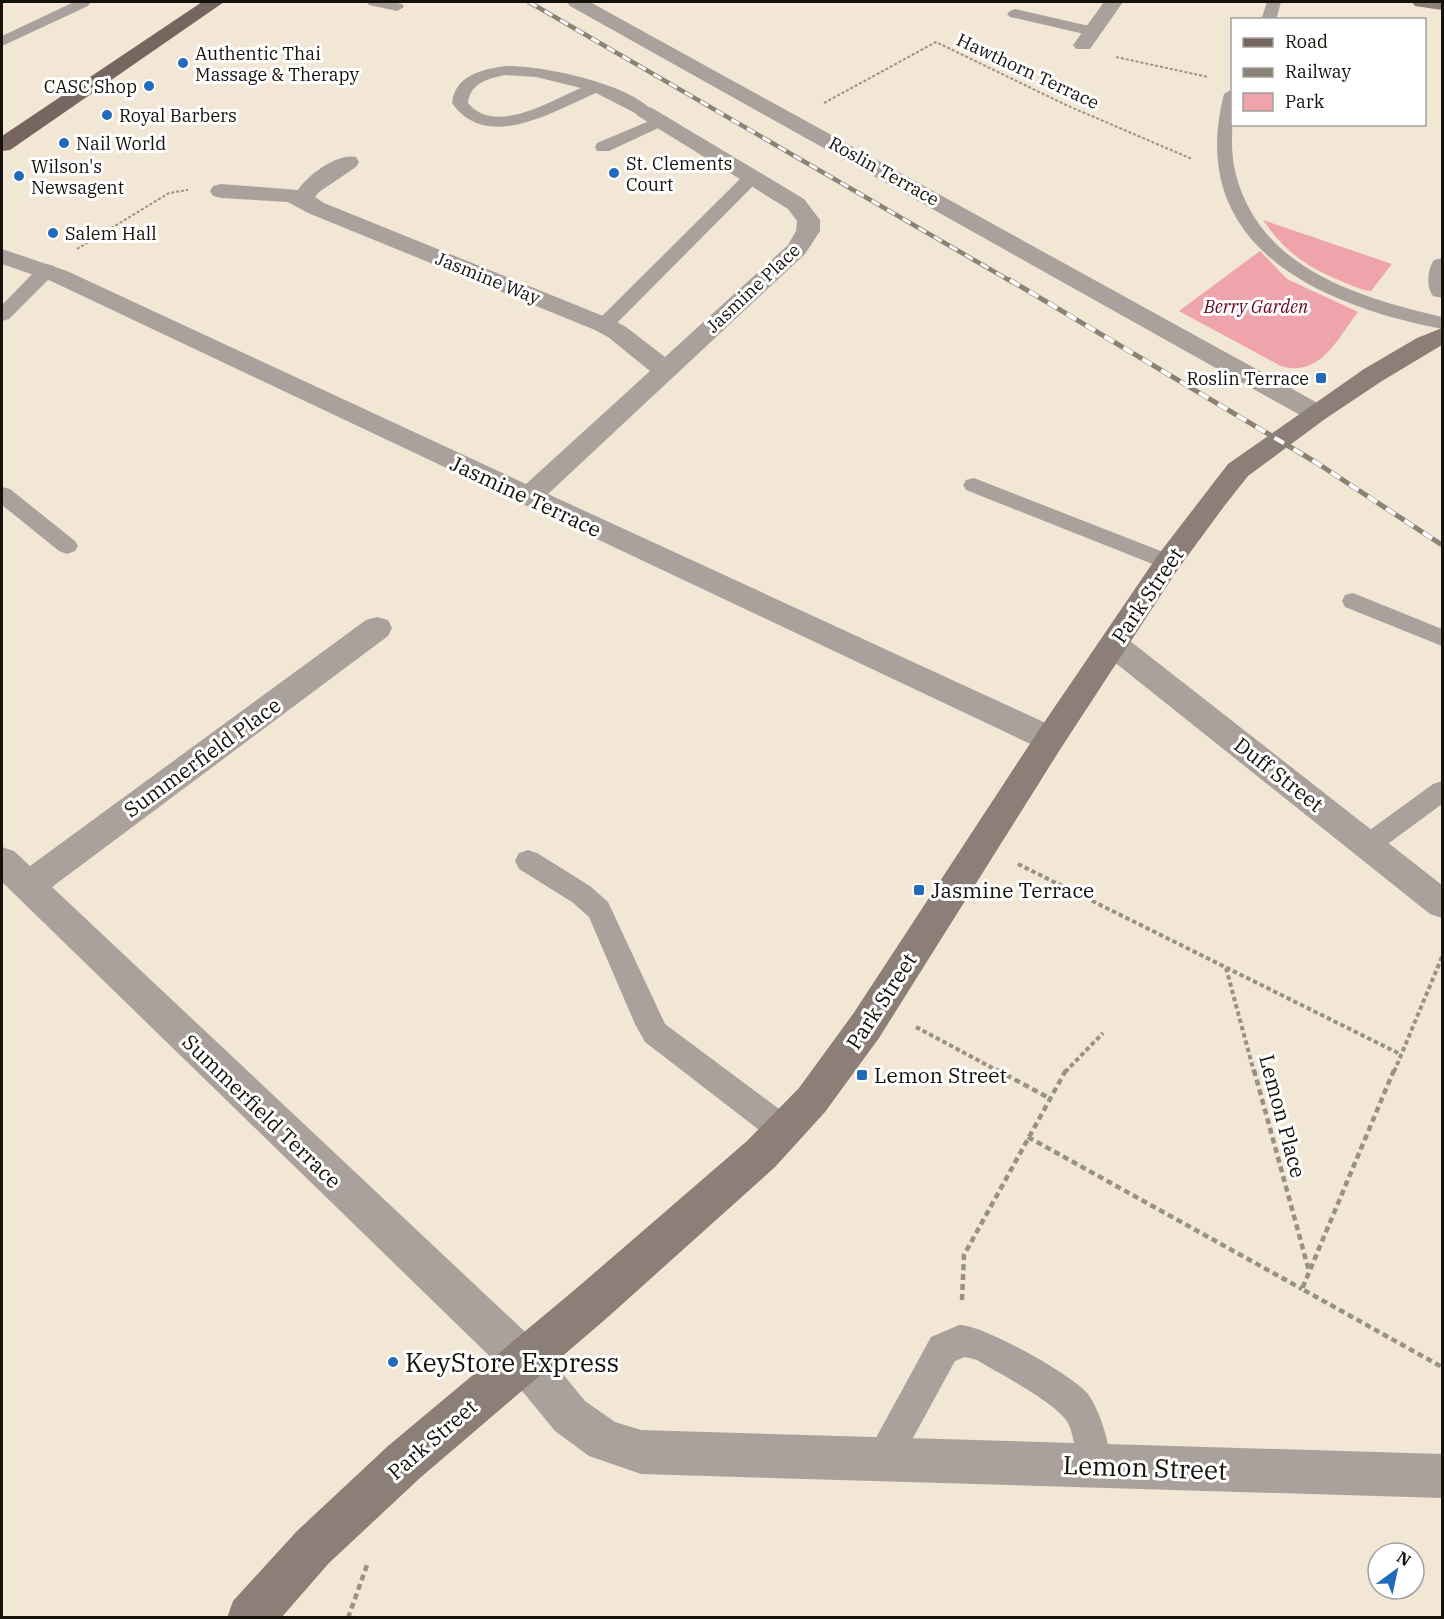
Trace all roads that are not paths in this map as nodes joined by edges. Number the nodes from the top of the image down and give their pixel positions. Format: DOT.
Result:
graph roads {
  1 [pos="214,2"];
  2 [pos="374,2"];
  3 [pos="577,2"];
  4 [pos="1113,2"];
  5 [pos="1274,2"];
  6 [pos="1422,2"];
  7 [pos="83,3"];
  8 [pos="1443,4"];
  9 [pos="397,7"];
  10 [pos="1015,14"];
  11 [pos="1269,18"];
  12 [pos="1088,38"];
  13 [pos="2,42"];
  14 [pos="596,87"];
  15 [pos="1231,102"];
  16 [pos="653,116"];
  17 [pos="2,145"];
  18 [pos="603,147"];
  19 [pos="348,162"];
  20 [pos="752,177"];
  21 [pos="221,190"];
  22 [pos="303,199"];
  23 [pos="2,256"];
  24 [pos="1443,265"];
  25 [pos="47,270"];
  26 [pos="1443,291"];
  27 [pos="2,315"];
  28 [pos="1443,323"];
  29 [pos="604,326"];
  30 [pos="1443,336"];
  31 [pos="665,370"];
  32 [pos="1309,418"];
  33 [pos="974,485"];
  34 [pos="2,494"];
  35 [pos="528,497"];
  36 [pos="67,546"];
  37 [pos="1168,562"];
  38 [pos="1353,602"];
  39 [pos="377,628"];
  40 [pos="1443,638"];
  41 [pos="1114,645"];
  42 [pos="1050,739"];
  43 [pos="1443,791"];
  44 [pos="1368,845"];
  45 [pos="528,861"];
  46 [pos="15,874"];
  47 [pos="1443,904"];
  48 [pos="783,1130"];
  49 [pos="524,1360"];
  50 [pos="883,1459"];
  51 [pos="1093,1465"];
  52 [pos="1443,1476"];
  53 [pos="250,1617"];
  1 -- 17 [label="main road"];
  2 -- 9 [label="lane"];
  3 -- 32 [label="street, Roslin Terrace"];
  4 -- 12 [label="street"];
  5 -- 11 [label="lane"];
  6 -- 8 [label="street"];
  7 -- 13 [label="lane"];
  10 -- 12 [label="lane"];
  14 -- 14 [label="lane, Jasmine Place"];
  14 -- 16 [label="lane, Jasmine Place"];
  15 -- 28 [label="lane"];
  16 -- 18 [label="lane"];
  16 -- 20 [label="street, Jasmine Place"];
  19 -- 22 [label="street"];
  20 -- 29 [label="lane"];
  20 -- 31 [label="street, Jasmine Place"];
  21 -- 22 [label="street, Jasmine Way"];
  22 -- 29 [label="street, Jasmine Way"];
  23 -- 25 [label="street, Jasmine Terrace"];
  24 -- 26 [label="street"];
  25 -- 27 [label="lane"];
  25 -- 35 [label="street, Jasmine Terrace"];
  29 -- 31 [label="street, Jasmine Way"];
  30 -- 32 [label="street, Park Street"];
  31 -- 35 [label="street, Jasmine Place"];
  32 -- 37 [label="street, Park Street"];
  33 -- 37 [label="lane"];
  34 -- 36 [label="lane"];
  35 -- 42 [label="street, Jasmine Terrace"];
  37 -- 41 [label="street, Park Street"];
  38 -- 40 [label="lane"];
  39 -- 46 [label="street, Summerfield Place"];
  41 -- 42 [label="street, Park Street"];
  41 -- 44 [label="street, Duff Street"];
  42 -- 48 [label="street, Park Street"];
  43 -- 44 [label="lane"];
  44 -- 47 [label="street, Duff Street"];
  45 -- 48 [label="lane"];
  46 -- 49 [label="street, Summerfield Terrace"];
  48 -- 49 [label="street, Park Street"];
  49 -- 50 [label="street, Lemon Street"];
  49 -- 53 [label="street, Park Street"];
  50 -- 51 [label="street, Lemon Street"];
  50 -- 51 [label="lane"];
  51 -- 52 [label="street, Lemon Street"];
}
